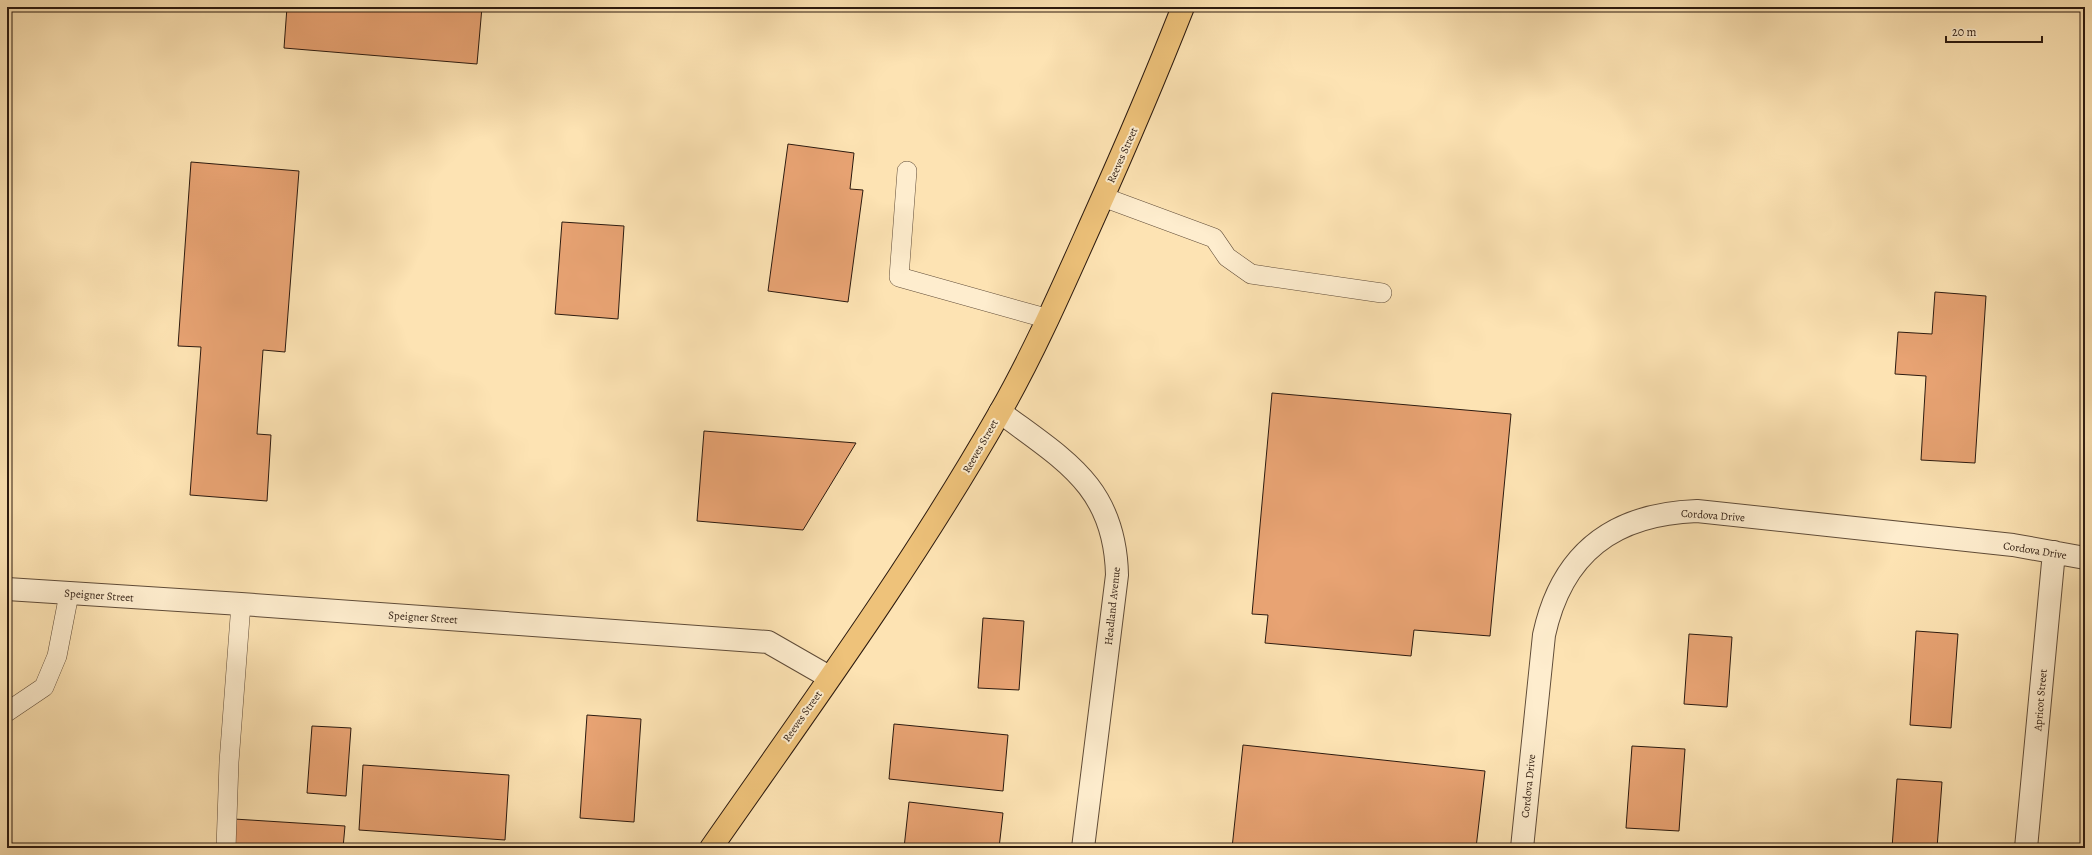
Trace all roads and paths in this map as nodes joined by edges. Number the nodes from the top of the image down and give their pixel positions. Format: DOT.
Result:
graph roads {
  1 [pos="1183,7"];
  2 [pos="907,171"];
  3 [pos="1103,197"];
  4 [pos="1382,293"];
  5 [pos="1049,319"];
  6 [pos="1000,412"];
  7 [pos="2054,552"];
  8 [pos="2085,558"];
  9 [pos="7,589"];
  10 [pos="69,594"];
  11 [pos="242,604"];
  12 [pos="829,677"];
  13 [pos="7,712"];
  14 [pos="226,848"];
  15 [pos="711,848"];
  16 [pos="1083,848"];
  17 [pos="1522,848"];
  18 [pos="2026,848"];
  1 -- 3 [label="main road, Reeves Street"];
  2 -- 5 [label="lane"];
  3 -- 4 [label="lane"];
  3 -- 5 [label="main road, Reeves Street"];
  5 -- 6 [label="main road, Reeves Street"];
  6 -- 12 [label="main road, Reeves Street"];
  6 -- 16 [label="street, Headland Avenue"];
  7 -- 8 [label="street, Cordova Drive"];
  7 -- 17 [label="street, Cordova Drive"];
  7 -- 18 [label="street, Apricot Street"];
  9 -- 10 [label="street, Speigner Street"];
  10 -- 11 [label="street, Speigner Street"];
  10 -- 13 [label="lane"];
  11 -- 12 [label="street, Speigner Street"];
  11 -- 14 [label="lane"];
  12 -- 15 [label="main road, Reeves Street"];
}
